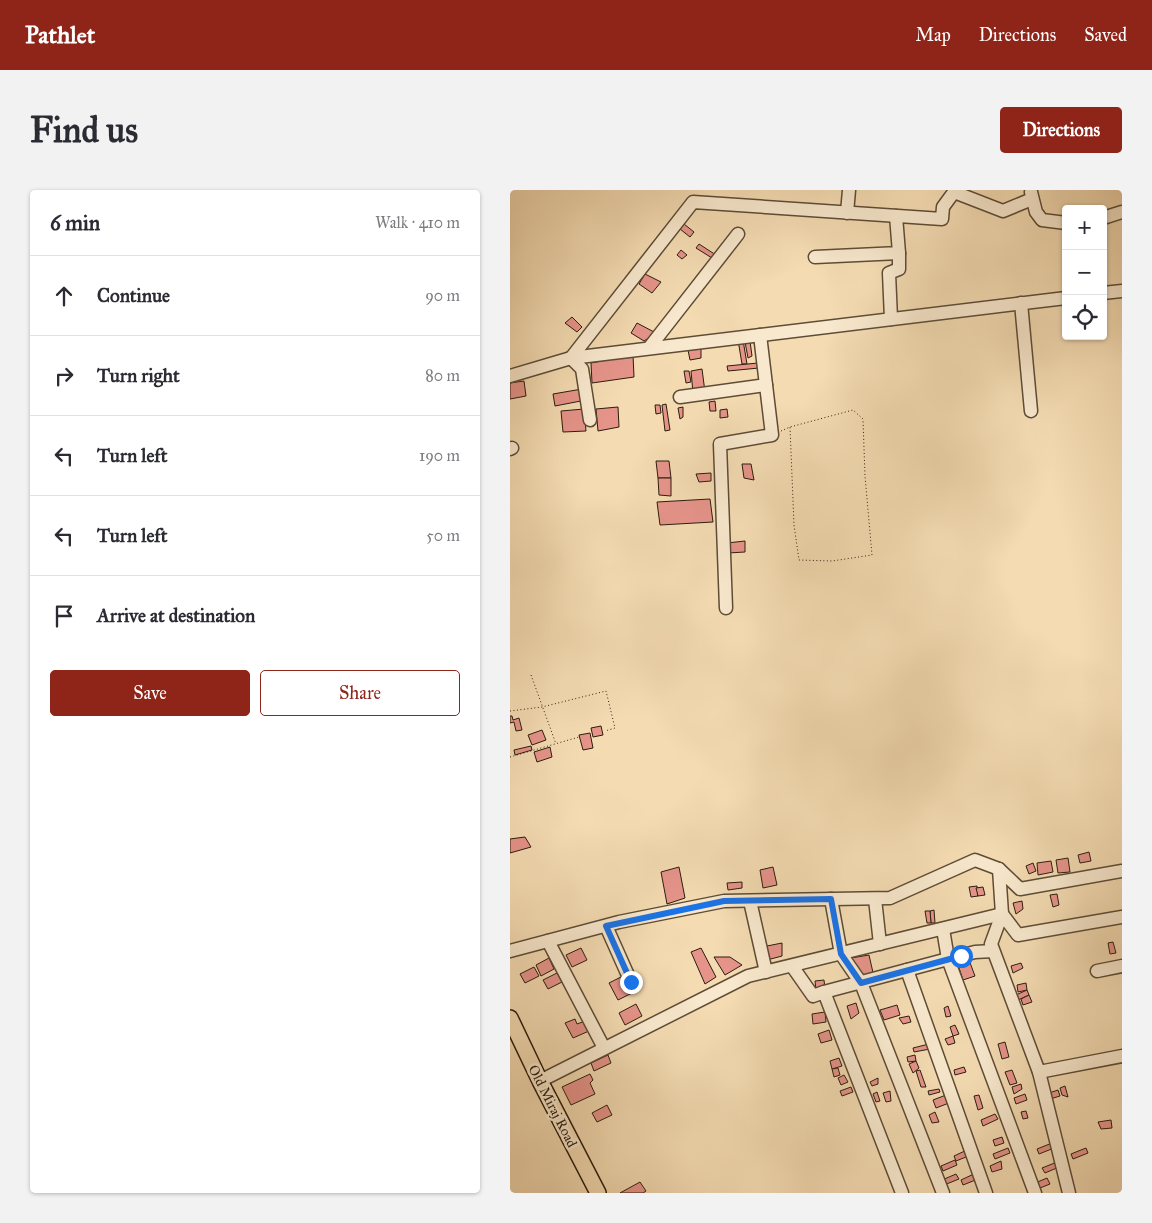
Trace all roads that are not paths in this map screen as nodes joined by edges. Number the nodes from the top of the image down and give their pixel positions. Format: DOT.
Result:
graph roads {
  1 [pos="849,190"];
  2 [pos="954,191"];
  3 [pos="1031,194"];
  4 [pos="1122,212"];
  5 [pos="847,213"];
  6 [pos="896,216"];
  7 [pos="1107,217"];
  8 [pos="1062,222"];
  9 [pos="738,234"];
  10 [pos="899,252"];
  11 [pos="815,257"];
  12 [pos="1122,291"];
  13 [pos="1107,293"];
  14 [pos="1062,298"];
  15 [pos="1021,303"];
  16 [pos="890,319"];
  17 [pos="760,335"];
  18 [pos="649,348"];
  19 [pos="571,358"];
  20 [pos="510,376"];
  21 [pos="766,385"];
  22 [pos="680,397"];
  23 [pos="1032,411"];
  24 [pos="590,420"];
  25 [pos="726,608"];
  26 [pos="999,868"];
  27 [pos="1122,871"];
  28 [pos="831,899"];
  29 [pos="875,899"];
  30 [pos="750,901"];
  31 [pos="1002,914"];
  32 [pos="1122,917"];
  33 [pos="606,926"];
  34 [pos="943,929"];
  35 [pos="548,942"];
  36 [pos="880,944"];
  37 [pos="510,951"];
  38 [pos="993,951"];
  39 [pos="841,954"];
  40 [pos="948,959"];
  41 [pos="792,966"];
  42 [pos="1122,966"];
  43 [pos="908,970"];
  44 [pos="1097,971"];
  45 [pos="766,972"];
  46 [pos="631,982"];
  47 [pos="861,983"];
  48 [pos="824,992"];
  49 [pos="510,1018"];
  50 [pos="604,1048"];
  51 [pos="1122,1056"];
  52 [pos="1039,1072"];
  53 [pos="540,1081"];
  54 [pos="598,1193"];
  55 [pos="902,1193"];
  56 [pos="943,1193"];
  57 [pos="986,1193"];
  58 [pos="1035,1193"];
  59 [pos="1069,1193"];
  1 -- 5 [label="street"];
  2 -- 3 [label="street"];
  2 -- 6 [label="street"];
  3 -- 8 [label="street"];
  4 -- 7 [label="street"];
  5 -- 6 [label="street"];
  5 -- 19 [label="street"];
  6 -- 10 [label="street"];
  9 -- 18 [label="street"];
  10 -- 11 [label="street"];
  10 -- 16 [label="street"];
  12 -- 13 [label="street"];
  14 -- 15 [label="street"];
  15 -- 16 [label="street"];
  15 -- 23 [label="street"];
  16 -- 17 [label="street"];
  17 -- 18 [label="street"];
  17 -- 21 [label="street"];
  18 -- 19 [label="street"];
  19 -- 20 [label="street"];
  19 -- 24 [label="street"];
  21 -- 22 [label="street"];
  21 -- 25 [label="street"];
  26 -- 27 [label="street"];
  26 -- 29 [label="street"];
  26 -- 31 [label="street"];
  28 -- 29 [label="street"];
  28 -- 30 [label="street"];
  28 -- 39 [label="street"];
  29 -- 36 [label="street"];
  30 -- 33 [label="street"];
  30 -- 45 [label="street"];
  31 -- 32 [label="street"];
  31 -- 34 [label="street"];
  31 -- 38 [label="street"];
  33 -- 35 [label="street"];
  33 -- 46 [label="street"];
  34 -- 36 [label="street"];
  34 -- 40 [label="street"];
  35 -- 37 [label="street"];
  35 -- 50 [label="street"];
  36 -- 39 [label="street"];
  38 -- 40 [label="street"];
  38 -- 52 [label="street"];
  39 -- 41 [label="street"];
  39 -- 47 [label="street"];
  40 -- 43 [label="street"];
  40 -- 58 [label="street"];
  41 -- 45 [label="street"];
  41 -- 48 [label="street"];
  42 -- 44 [label="street"];
  43 -- 47 [label="street"];
  43 -- 57 [label="street"];
  45 -- 50 [label="street"];
  47 -- 48 [label="street"];
  47 -- 56 [label="street"];
  48 -- 55 [label="street"];
  49 -- 53 [label="main road, Old Miraj Road"];
  50 -- 53 [label="street"];
  51 -- 52 [label="street"];
  52 -- 59 [label="street"];
  53 -- 54 [label="main road, Old Miraj Road"];
}
